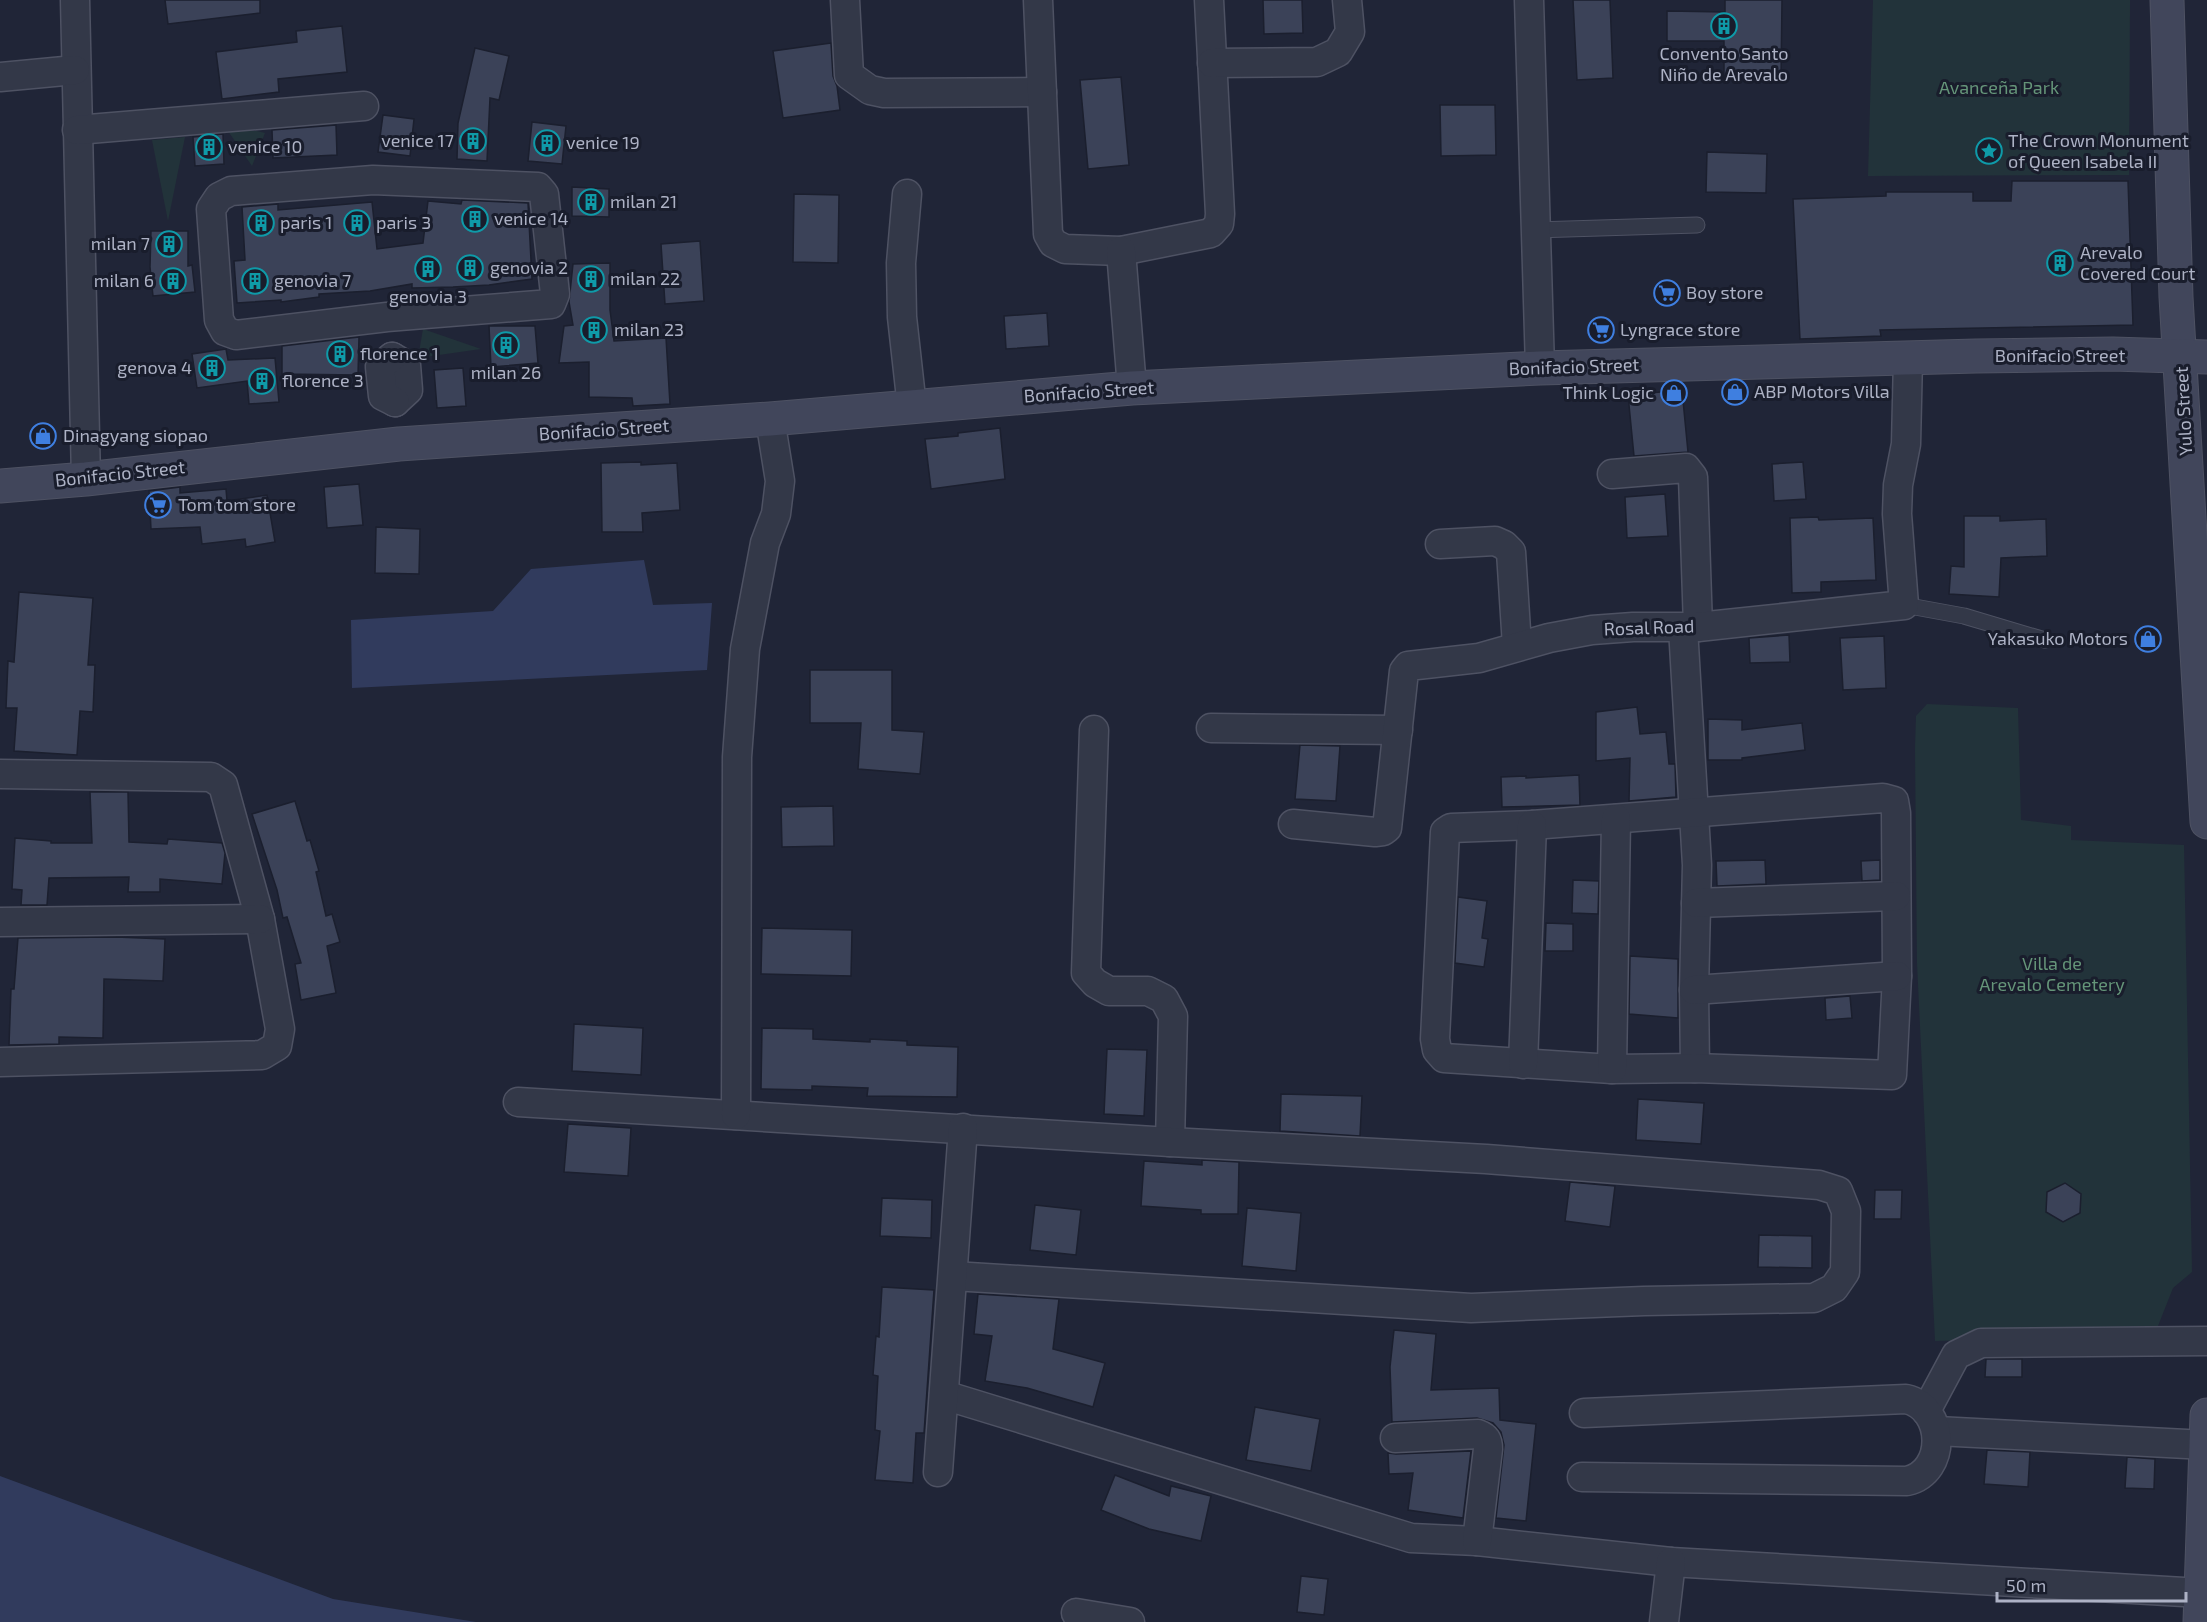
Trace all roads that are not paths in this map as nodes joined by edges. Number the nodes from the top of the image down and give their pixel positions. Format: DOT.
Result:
graph roads {
  1 [pos="75,0"];
  2 [pos="845,0"];
  3 [pos="1038,0"];
  4 [pos="1209,0"];
  5 [pos="1347,0"];
  6 [pos="1529,0"];
  7 [pos="2167,0"];
  8 [pos="1212,63"];
  9 [pos="75,70"];
  10 [pos="0,77"];
  11 [pos="1042,92"];
  12 [pos="364,106"];
  13 [pos="77,130"];
  14 [pos="907,194"];
  15 [pos="1697,225"];
  16 [pos="1535,230"];
  17 [pos="1121,251"];
  18 [pos="387,317"];
  19 [pos="2194,357"];
  20 [pos="1908,358"];
  21 [pos="1540,368"];
  22 [pos="1132,388"];
  23 [pos="912,407"];
  24 [pos="770,419"];
  25 [pos="399,444"];
  26 [pos="1612,474"];
  27 [pos="86,479"];
  28 [pos="0,486"];
  29 [pos="1440,544"];
  30 [pos="1904,605"];
  31 [pos="1690,628"];
  32 [pos="2045,640"];
  33 [pos="1517,646"];
  34 [pos="1210,728"];
  35 [pos="1094,730"];
  36 [pos="1398,730"];
  37 [pos="0,774"];
  38 [pos="1694,813"];
  39 [pos="1616,819"];
  40 [pos="2207,822"];
  41 [pos="1293,824"];
  42 [pos="1532,825"];
  43 [pos="1896,896"];
  44 [pos="1696,903"];
  45 [pos="260,919"];
  46 [pos="0,922"];
  47 [pos="1897,976"];
  48 [pos="1694,990"];
  49 [pos="0,1062"];
  50 [pos="1523,1064"];
  51 [pos="1695,1068"];
  52 [pos="1612,1070"];
  53 [pos="518,1102"];
  54 [pos="736,1115"];
  55 [pos="963,1128"];
  56 [pos="1170,1142"];
  57 [pos="952,1275"];
  58 [pos="2207,1341"];
  59 [pos="944,1395"];
  60 [pos="1584,1413"];
  61 [pos="1932,1421"];
  62 [pos="2206,1428"];
  63 [pos="1395,1438"];
  64 [pos="938,1472"];
  65 [pos="1582,1477"];
  66 [pos="1477,1541"];
  67 [pos="1671,1562"];
  68 [pos="2200,1608"];
  69 [pos="1076,1613"];
  70 [pos="1130,1622"];
  71 [pos="1664,1622"];
  1 -- 9 [label="street"];
  2 -- 11 [label="street"];
  3 -- 11 [label="street"];
  4 -- 8 [label="street"];
  5 -- 8 [label="street"];
  6 -- 16 [label="street"];
  7 -- 19 [label="street, Yulo Street"];
  8 -- 17 [label="street"];
  9 -- 10 [label="street"];
  9 -- 13 [label="street"];
  11 -- 17 [label="street"];
  12 -- 13 [label="street"];
  13 -- 27 [label="street"];
  14 -- 23 [label="street"];
  15 -- 16 [label="lane"];
  16 -- 21 [label="street"];
  17 -- 22 [label="street"];
  18 -- 18 [label="street"];
  18 -- 25 [label="street"];
  19 -- 20 [label="street, Bonifacio Street"];
  19 -- 40 [label="street, Yulo Street"];
  20 -- 21 [label="street, Bonifacio Street"];
  20 -- 30 [label="street"];
  21 -- 22 [label="street, Bonifacio Street"];
  22 -- 23 [label="street, Bonifacio Street"];
  23 -- 24 [label="street, Bonifacio Street"];
  24 -- 25 [label="street, Bonifacio Street"];
  24 -- 54 [label="street"];
  25 -- 27 [label="street, Bonifacio Street"];
  26 -- 31 [label="street"];
  27 -- 28 [label="street, Bonifacio Street"];
  29 -- 33 [label="street"];
  30 -- 31 [label="street, Rosal Road"];
  30 -- 32 [label="lane"];
  31 -- 33 [label="street, Rosal Road"];
  31 -- 38 [label="street"];
  33 -- 36 [label="street, Rosal Road"];
  34 -- 36 [label="street"];
  35 -- 56 [label="street"];
  36 -- 41 [label="street, Rosal Road"];
  37 -- 45 [label="street"];
  38 -- 39 [label="street"];
  38 -- 43 [label="street"];
  38 -- 44 [label="street"];
  39 -- 42 [label="street"];
  39 -- 52 [label="street"];
  42 -- 50 [label="street"];
  42 -- 50 [label="street"];
  43 -- 44 [label="street"];
  43 -- 47 [label="street"];
  44 -- 48 [label="street"];
  45 -- 46 [label="street"];
  45 -- 49 [label="street"];
  47 -- 48 [label="street"];
  47 -- 51 [label="street"];
  48 -- 51 [label="street"];
  50 -- 52 [label="street"];
  51 -- 52 [label="street"];
  53 -- 54 [label="street"];
  54 -- 55 [label="street"];
  55 -- 56 [label="street"];
  55 -- 57 [label="street"];
  56 -- 57 [label="street"];
  57 -- 59 [label="street"];
  58 -- 61 [label="street"];
  59 -- 64 [label="street"];
  59 -- 66 [label="street"];
  60 -- 61 [label="street"];
  61 -- 62 [label="street"];
  61 -- 65 [label="street"];
  62 -- 68 [label="street"];
  63 -- 66 [label="street"];
  66 -- 67 [label="street"];
  67 -- 68 [label="street"];
  67 -- 71 [label="street"];
  69 -- 70 [label="street"];
}
